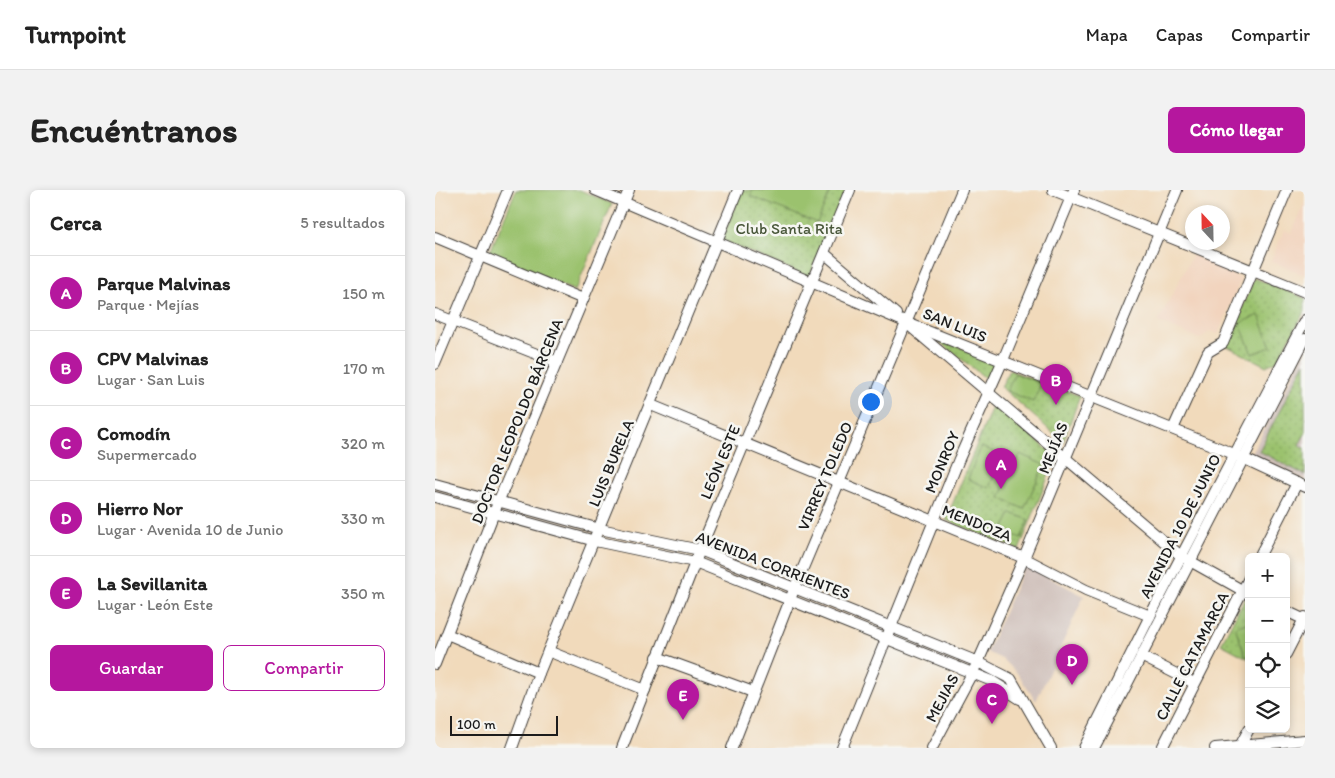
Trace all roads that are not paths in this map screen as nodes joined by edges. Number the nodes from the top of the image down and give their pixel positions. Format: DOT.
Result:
graph roads {
  1 [pos="508,190"];
  2 [pos="595,190"];
  3 [pos="629,190"];
  4 [pos="738,190"];
  5 [pos="850,190"];
  6 [pos="962,190"];
  7 [pos="1053,190"];
  8 [pos="1177,190"];
  9 [pos="1287,190"];
  10 [pos="1073,194"];
  11 [pos="624,202"];
  12 [pos="1160,233"];
  13 [pos="435,237"];
  14 [pos="717,242"];
  15 [pos="823,253"];
  16 [pos="480,256"];
  17 [pos="1253,270"];
  18 [pos="812,282"];
  19 [pos="1305,292"];
  20 [pos="583,299"];
  21 [pos="435,314"];
  22 [pos="1305,320"];
  23 [pos="453,321"];
  24 [pos="905,322"];
  25 [pos="1305,339"];
  26 [pos="1003,360"];
  27 [pos="557,362"];
  28 [pos="435,364"];
  29 [pos="989,392"];
  30 [pos="1091,396"];
  31 [pos="651,405"];
  32 [pos="1173,429"];
  33 [pos="745,443"];
  34 [pos="1238,456"];
  35 [pos="1065,459"];
  36 [pos="839,481"];
  37 [pos="435,484"];
  38 [pos="1301,485"];
  39 [pos="435,497"];
  40 [pos="499,500"];
  41 [pos="495,512"];
  42 [pos="934,522"];
  43 [pos="600,529"];
  44 [pos="595,541"];
  45 [pos="700,550"];
  46 [pos="1261,553"];
  47 [pos="1024,558"];
  48 [pos="1186,559"];
  49 [pos="695,562"];
  50 [pos="795,587"];
  51 [pos="1245,592"];
  52 [pos="790,600"];
  53 [pos="1290,613"];
  54 [pos="1150,616"];
  55 [pos="1305,619"];
  56 [pos="890,626"];
  57 [pos="447,634"];
  58 [pos="885,636"];
  59 [pos="1290,647"];
  60 [pos="548,651"];
  61 [pos="1141,656"];
  62 [pos="657,657"];
  63 [pos="978,662"];
  64 [pos="435,664"];
  65 [pos="539,673"];
  66 [pos="972,674"];
  67 [pos="1194,683"];
  68 [pos="645,690"];
  69 [pos="753,692"];
  70 [pos="1021,700"];
  71 [pos="1247,733"];
  72 [pos="1305,740"];
  73 [pos="1240,746"];
  74 [pos="512,748"];
  75 [pos="622,748"];
  76 [pos="732,748"];
  77 [pos="842,748"];
  78 [pos="932,748"];
  79 [pos="1051,748"];
  80 [pos="1084,748"];
  81 [pos="1094,748"];
  82 [pos="1162,748"];
  83 [pos="1215,748"];
  1 -- 16 [label="street"];
  2 -- 11 [label="street, SAN LUIS"];
  3 -- 11 [label="street, DOCTOR LEOPOLDO BÁRCENA"];
  4 -- 14 [label="street, LUIS BURELA"];
  5 -- 15 [label="street, LEÓN ESTE"];
  6 -- 24 [label="street, VIRREY TOLEDO"];
  7 -- 10 [label="street"];
  8 -- 12 [label="street, MEJÍAS"];
  9 -- 17 [label="street"];
  10 -- 12 [label="street"];
  10 -- 26 [label="street, MONROY"];
  11 -- 14 [label="street, SAN LUIS"];
  11 -- 20 [label="street, DOCTOR LEOPOLDO BÁRCENA"];
  12 -- 17 [label="street"];
  12 -- 30 [label="street, MEJÍAS"];
  13 -- 16 [label="street"];
  14 -- 18 [label="street, SAN LUIS"];
  14 -- 31 [label="street, LUIS BURELA"];
  15 -- 18 [label="street, LEÓN ESTE"];
  15 -- 24 [label="street"];
  16 -- 20 [label="street"];
  16 -- 23 [label="street"];
  17 -- 19 [label="street"];
  17 -- 32 [label="street"];
  18 -- 24 [label="street, SAN LUIS"];
  18 -- 33 [label="street, LEÓN ESTE"];
  20 -- 27 [label="street, DOCTOR LEOPOLDO BÁRCENA"];
  21 -- 23 [label="street"];
  22 -- 34 [label="street, AVENIDA 10 DE JUNIO"];
  23 -- 27 [label="street"];
  23 -- 28 [label="street"];
  24 -- 26 [label="street, SAN LUIS"];
  24 -- 29 [label="street"];
  24 -- 36 [label="street, VIRREY TOLEDO"];
  25 -- 34 [label="street, AVENIDA 10 DE JUNIO"];
  26 -- 29 [label="street, MONROY"];
  26 -- 30 [label="street, SAN LUIS"];
  27 -- 40 [label="street, DOCTOR LEOPOLDO BÁRCENA"];
  29 -- 35 [label="street"];
  29 -- 42 [label="street, MONROY"];
  30 -- 32 [label="street, SAN LUIS"];
  30 -- 35 [label="street, MEJÍAS"];
  31 -- 33 [label="street, MENDOZA"];
  31 -- 43 [label="street, LUIS BURELA"];
  32 -- 34 [label="street, SAN LUIS"];
  33 -- 36 [label="street, MENDOZA"];
  33 -- 45 [label="street, LEÓN ESTE"];
  34 -- 38 [label="street, SAN LUIS"];
  34 -- 48 [label="street, AVENIDA 10 DE JUNIO"];
  35 -- 47 [label="street, MEJÍAS"];
  35 -- 48 [label="street"];
  36 -- 42 [label="street, MENDOZA"];
  36 -- 50 [label="street, VIRREY TOLEDO"];
  37 -- 40 [label="street, AVENIDA CORRIENTES"];
  38 -- 46 [label="street"];
  39 -- 41 [label="street, AVENIDA CORRIENTES"];
  40 -- 41 [label="street, DOCTOR LEOPOLDO BÁRCENA"];
  40 -- 43 [label="street, AVENIDA CORRIENTES"];
  41 -- 44 [label="street, AVENIDA CORRIENTES"];
  41 -- 57 [label="street, DOCTOR LEOPOLDO BÁRCENA"];
  42 -- 47 [label="street, MENDOZA"];
  42 -- 56 [label="street, MONROY"];
  43 -- 44 [label="street, LUIS BURELA"];
  43 -- 45 [label="street, AVENIDA CORRIENTES"];
  44 -- 49 [label="street, AVENIDA CORRIENTES"];
  44 -- 60 [label="street, LUIS BURELA"];
  45 -- 49 [label="street, LEÓN ESTE"];
  45 -- 50 [label="street, AVENIDA CORRIENTES"];
  47 -- 54 [label="street, MENDOZA"];
  47 -- 63 [label="street, MEJÍAS"];
  48 -- 51 [label="street"];
  48 -- 54 [label="street, AVENIDA 10 DE JUNIO"];
  48 -- 61 [label="street, AVENIDA 10 DE JUNIO"];
  49 -- 52 [label="street, AVENIDA CORRIENTES"];
  49 -- 62 [label="street, LEÓN ESTE"];
  50 -- 52 [label="street, VIRREY TOLEDO"];
  50 -- 56 [label="street, AVENIDA CORRIENTES"];
  51 -- 67 [label="street, CALLE CATAMARCA"];
  52 -- 58 [label="street, AVENIDA CORRIENTES"];
  52 -- 69 [label="street, VIRREY TOLEDO"];
  53 -- 55 [label="street"];
  54 -- 80 [label="street, AVENIDA 10 DE JUNIO"];
  55 -- 59 [label="street"];
  56 -- 58 [label="street, MONROY"];
  56 -- 63 [label="street, AVENIDA CORRIENTES"];
  57 -- 64 [label="street, DOCTOR LEOPOLDO BÁRCENA"];
  57 -- 65 [label="street"];
  58 -- 66 [label="street, AVENIDA CORRIENTES"];
  58 -- 77 [label="street, MONROY"];
  60 -- 65 [label="street, LUIS BURELA"];
  60 -- 68 [label="street"];
  61 -- 67 [label="street"];
  61 -- 81 [label="street, AVENIDA 10 DE JUNIO"];
  62 -- 68 [label="street, LEÓN ESTE"];
  62 -- 69 [label="street"];
  63 -- 66 [label="street, MEJIAS"];
  63 -- 70 [label="street, AVENIDA CORRIENTES"];
  65 -- 74 [label="street, LUIS BURELA"];
  66 -- 70 [label="street, AVENIDA CORRIENTES"];
  66 -- 78 [label="street, MEJIAS"];
  67 -- 82 [label="street, CALLE CATAMARCA"];
  68 -- 75 [label="street, LEÓN ESTE"];
  69 -- 76 [label="street, VIRREY TOLEDO"];
  70 -- 79 [label="street, AVENIDA CORRIENTES"];
  71 -- 73 [label="street"];
  72 -- 73 [label="street"];
  73 -- 83 [label="street"];
}
